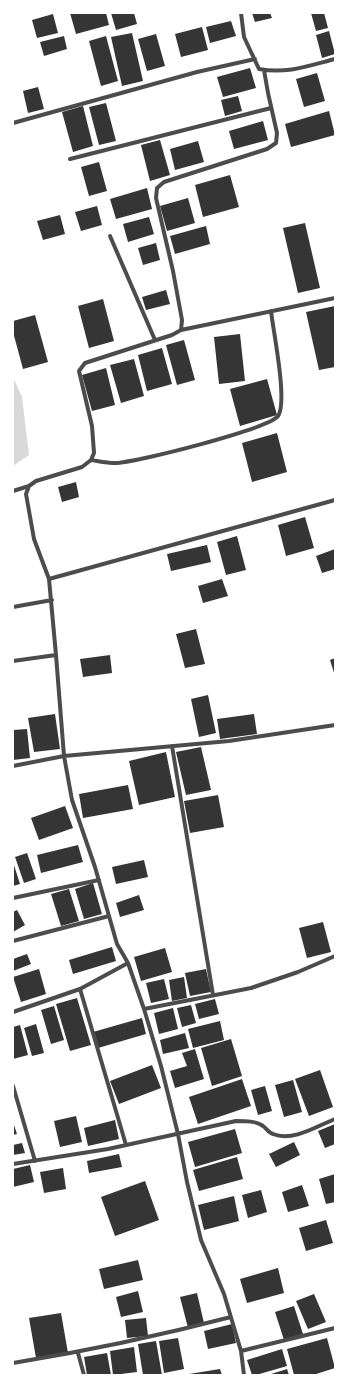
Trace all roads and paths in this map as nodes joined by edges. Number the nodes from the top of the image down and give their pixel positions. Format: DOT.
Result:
graph roads {
  1 [pos="240,13"];
  2 [pos="255,59"];
  3 [pos="335,59"];
  4 [pos="264,70"];
  5 [pos="271,108"];
  6 [pos="13,123"];
  7 [pos="70,158"];
  8 [pos="110,236"];
  9 [pos="335,298"];
  10 [pos="271,311"];
  11 [pos="181,330"];
  12 [pos="155,340"];
  13 [pos="91,460"];
  14 [pos="29,486"];
  15 [pos="13,491"];
  16 [pos="335,500"];
  17 [pos="49,579"];
  18 [pos="52,600"];
  19 [pos="13,607"];
  20 [pos="56,655"];
  21 [pos="13,661"];
  22 [pos="335,725"];
  23 [pos="172,746"];
  24 [pos="64,756"];
  25 [pos="13,766"];
  26 [pos="98,880"];
  27 [pos="13,898"];
  28 [pos="109,916"];
  29 [pos="13,941"];
  30 [pos="335,956"];
  31 [pos="128,963"];
  32 [pos="80,989"];
  33 [pos="213,995"];
  34 [pos="144,1009"];
  35 [pos="13,1012"];
  36 [pos="13,1086"];
  37 [pos="335,1119"];
  38 [pos="178,1134"];
  39 [pos="126,1145"];
  40 [pos="35,1161"];
  41 [pos="13,1164"];
  42 [pos="231,1317"];
  43 [pos="335,1328"];
  44 [pos="241,1351"];
  45 [pos="78,1352"];
  46 [pos="13,1363"];
  47 [pos="84,1375"];
  48 [pos="244,1375"];
  1 -- 2 [label="street"];
  2 -- 4 [label="street"];
  2 -- 6 [label="street"];
  3 -- 4 [label="street"];
  4 -- 5 [label="street"];
  5 -- 7 [label="street"];
  5 -- 11 [label="street"];
  8 -- 12 [label="street"];
  9 -- 10 [label="street"];
  10 -- 11 [label="street"];
  10 -- 13 [label="street"];
  11 -- 12 [label="street"];
  12 -- 13 [label="street"];
  13 -- 14 [label="street"];
  14 -- 15 [label="street"];
  14 -- 17 [label="street"];
  16 -- 17 [label="street"];
  17 -- 18 [label="street"];
  18 -- 19 [label="street"];
  18 -- 20 [label="street"];
  20 -- 21 [label="street"];
  20 -- 24 [label="street"];
  22 -- 23 [label="street"];
  23 -- 24 [label="street"];
  23 -- 33 [label="street"];
  24 -- 25 [label="street"];
  24 -- 26 [label="street"];
  26 -- 27 [label="street"];
  26 -- 28 [label="street"];
  28 -- 29 [label="street"];
  28 -- 31 [label="street"];
  30 -- 33 [label="street"];
  31 -- 32 [label="street"];
  31 -- 34 [label="street"];
  32 -- 35 [label="street"];
  32 -- 39 [label="street"];
  33 -- 34 [label="street"];
  34 -- 38 [label="street"];
  36 -- 40 [label="street"];
  37 -- 38 [label="street"];
  38 -- 39 [label="street"];
  38 -- 42 [label="street"];
  39 -- 40 [label="street"];
  40 -- 41 [label="street"];
  42 -- 44 [label="street"];
  42 -- 45 [label="street"];
  43 -- 44 [label="street"];
  44 -- 48 [label="street"];
  45 -- 46 [label="street"];
  45 -- 47 [label="street"];
}
